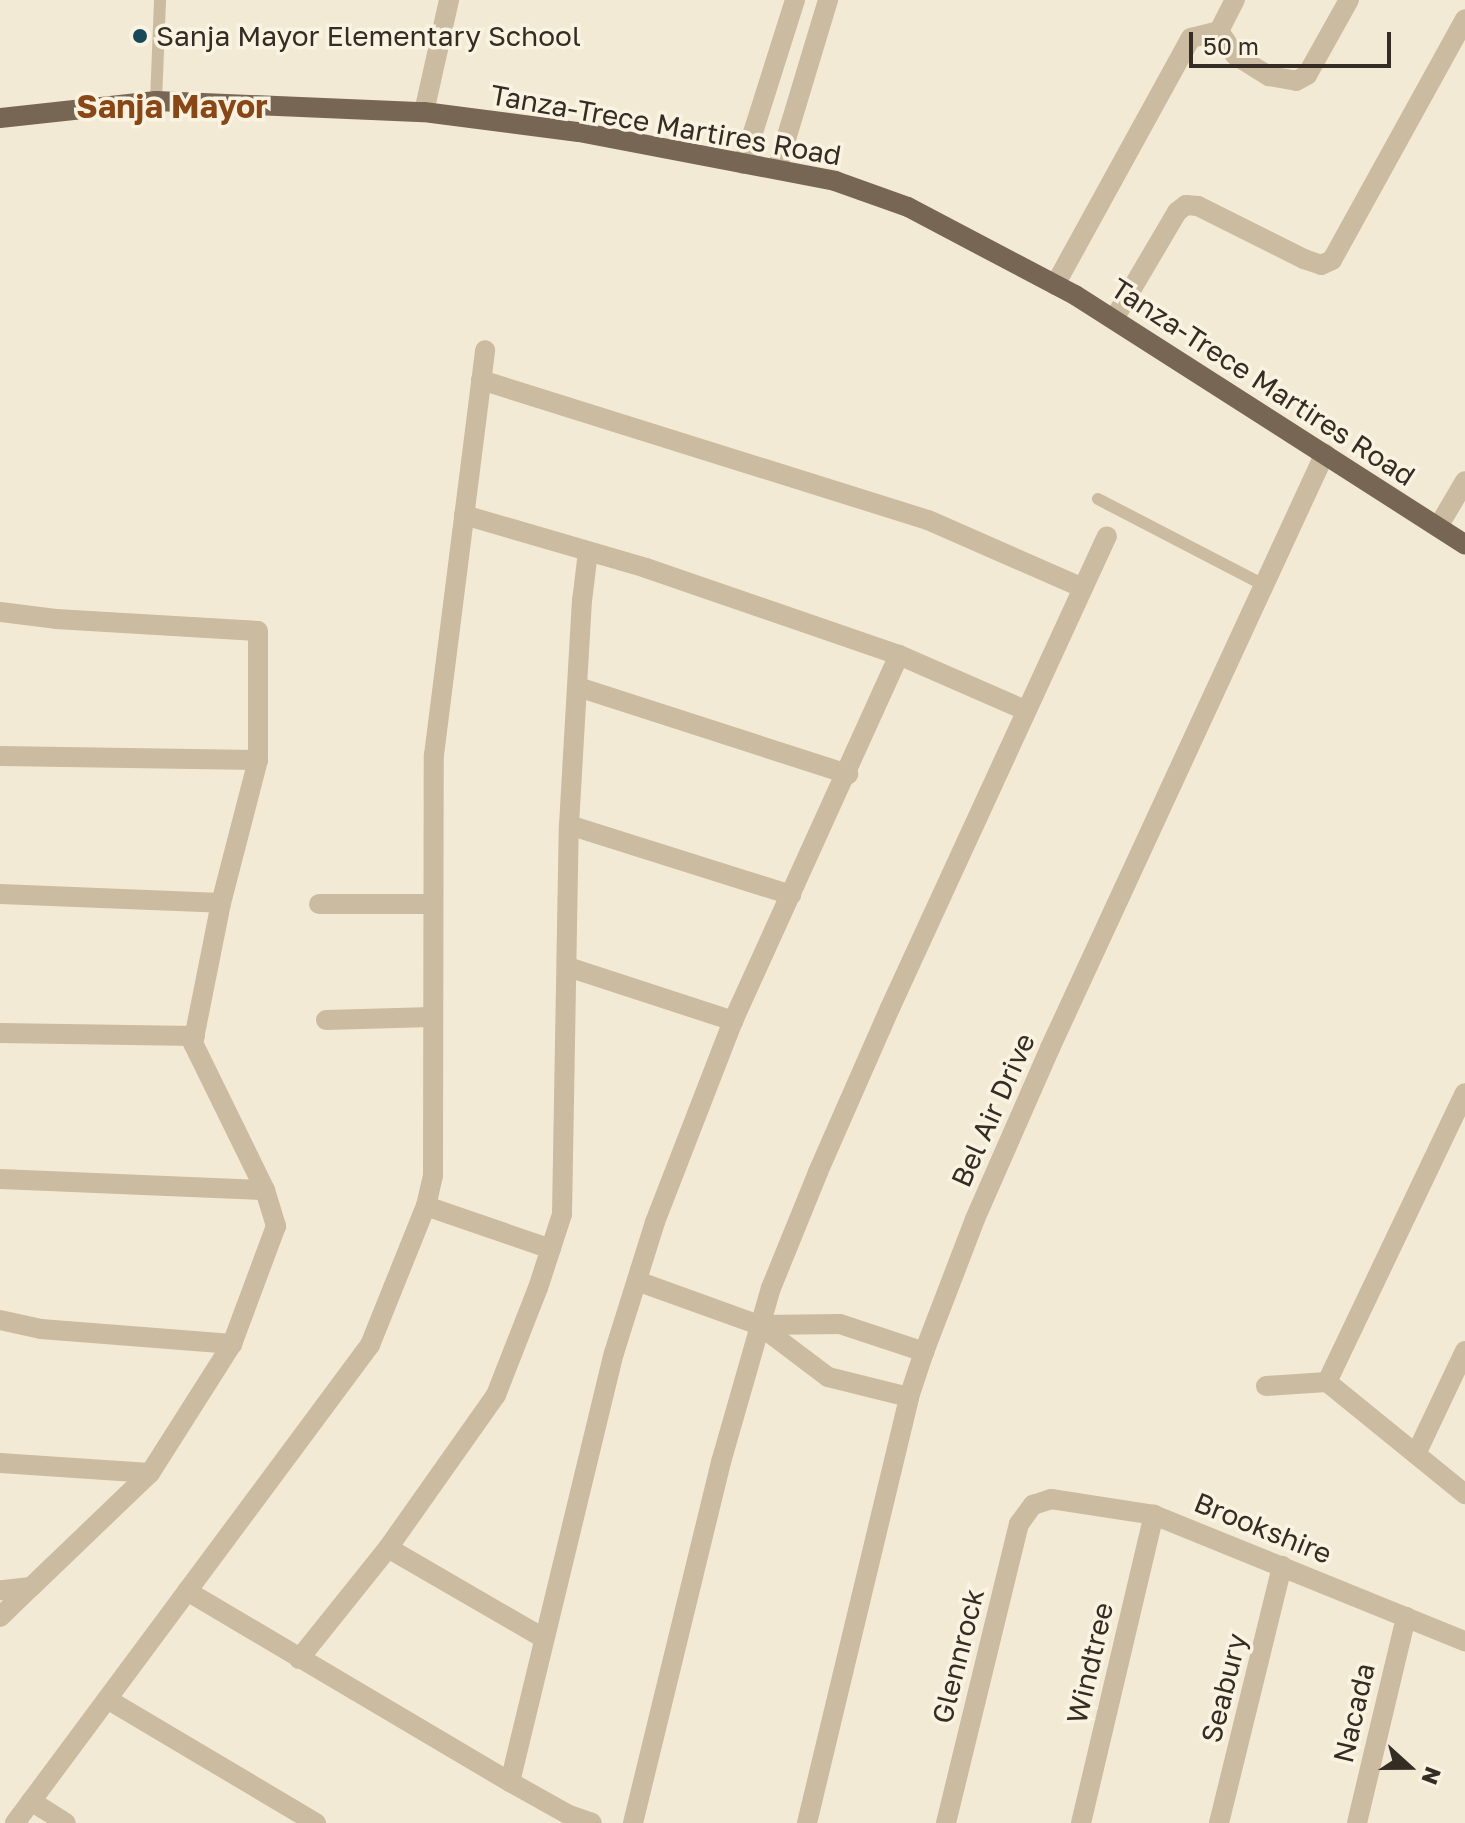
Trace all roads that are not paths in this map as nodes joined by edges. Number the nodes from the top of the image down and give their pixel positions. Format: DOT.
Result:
graph roads {
  1 [pos="160,0"];
  2 [pos="449,0"];
  3 [pos="795,0"];
  4 [pos="828,0"];
  5 [pos="1235,0"];
  6 [pos="1349,0"];
  7 [pos="1465,19"];
  8 [pos="1219,31"];
  9 [pos="156,101"];
  10 [pos="424,112"];
  11 [pos="0,118"];
  12 [pos="743,164"];
  13 [pos="777,169"];
  14 [pos="1055,285"];
  15 [pos="1114,319"];
  16 [pos="485,350"];
  17 [pos="481,380"];
  18 [pos="1325,453"];
  19 [pos="1465,481"];
  20 [pos="1098,499"];
  21 [pos="464,515"];
  22 [pos="1438,527"];
  23 [pos="1107,536"];
  24 [pos="1465,544"];
  25 [pos="588,552"];
  26 [pos="1264,585"];
  27 [pos="1083,588"];
  28 [pos="0,612"];
  29 [pos="899,655"];
  30 [pos="578,687"];
  31 [pos="1025,710"];
  32 [pos="0,756"];
  33 [pos="258,760"];
  34 [pos="848,774"];
  35 [pos="569,825"];
  36 [pos="0,894"];
  37 [pos="791,895"];
  38 [pos="221,903"];
  39 [pos="319,904"];
  40 [pos="431,904"];
  41 [pos="568,967"];
  42 [pos="432,1017"];
  43 [pos="326,1020"];
  44 [pos="733,1021"];
  45 [pos="0,1033"];
  46 [pos="195,1036"];
  47 [pos="1465,1093"];
  48 [pos="0,1179"];
  49 [pos="265,1190"];
  50 [pos="426,1206"];
  51 [pos="551,1249"];
  52 [pos="637,1281"];
  53 [pos="0,1320"];
  54 [pos="759,1325"];
  55 [pos="232,1344"];
  56 [pos="1465,1351"];
  57 [pos="924,1352"];
  58 [pos="1327,1382"];
  59 [pos="1266,1386"];
  60 [pos="909,1397"];
  61 [pos="1416,1454"];
  62 [pos="0,1463"];
  63 [pos="150,1473"];
  64 [pos="1465,1494"];
  65 [pos="1033,1505"];
  66 [pos="1154,1515"];
  67 [pos="388,1548"];
  68 [pos="1282,1566"];
  69 [pos="31,1587"];
  70 [pos="0,1590"];
  71 [pos="187,1591"];
  72 [pos="0,1617"];
  73 [pos="1406,1617"];
  74 [pos="543,1638"];
  75 [pos="1465,1641"];
  76 [pos="299,1659"];
  77 [pos="107,1699"];
  78 [pos="510,1782"];
  79 [pos="31,1801"];
  80 [pos="0,1819"];
  81 [pos="6,1823"];
  82 [pos="15,1823"];
  83 [pos="66,1823"];
  84 [pos="316,1823"];
  85 [pos="592,1823"];
  86 [pos="633,1823"];
  87 [pos="807,1823"];
  88 [pos="946,1823"];
  89 [pos="1081,1823"];
  90 [pos="1219,1823"];
  91 [pos="1357,1823"];
  1 -- 9 [label="lane"];
  2 -- 10 [label="street"];
  3 -- 12 [label="street"];
  4 -- 13 [label="street"];
  5 -- 8 [label="street"];
  6 -- 8 [label="street"];
  7 -- 15 [label="street"];
  8 -- 14 [label="street"];
  9 -- 10 [label="main road, Tanza-Trece Martires Road"];
  9 -- 11 [label="main road, Tanza-Trece Martires Road"];
  10 -- 12 [label="main road, Tanza-Trece Martires Road"];
  12 -- 13 [label="main road, Tanza-Trece Martires Road"];
  13 -- 14 [label="main road, Tanza-Trece Martires Road"];
  14 -- 15 [label="main road, Tanza-Trece Martires Road"];
  15 -- 18 [label="main road, Tanza-Trece Martires Road"];
  16 -- 17 [label="street"];
  17 -- 21 [label="street"];
  17 -- 27 [label="street"];
  18 -- 22 [label="main road, Tanza-Trece Martires Road"];
  18 -- 26 [label="street, Bel Air Drive"];
  19 -- 22 [label="street"];
  20 -- 26 [label="lane"];
  21 -- 25 [label="street"];
  21 -- 40 [label="street"];
  22 -- 24 [label="main road, Tanza-Trece Martires Road"];
  23 -- 27 [label="street"];
  25 -- 29 [label="street"];
  25 -- 30 [label="street"];
  26 -- 57 [label="street, Bel Air Drive"];
  27 -- 31 [label="street"];
  28 -- 33 [label="street"];
  29 -- 31 [label="street"];
  29 -- 34 [label="street"];
  30 -- 34 [label="street"];
  30 -- 35 [label="street"];
  31 -- 54 [label="street"];
  32 -- 33 [label="street"];
  33 -- 38 [label="street"];
  34 -- 37 [label="street"];
  35 -- 37 [label="street"];
  35 -- 41 [label="street"];
  36 -- 38 [label="street"];
  37 -- 44 [label="street"];
  38 -- 46 [label="street"];
  39 -- 40 [label="street"];
  40 -- 42 [label="street"];
  41 -- 44 [label="street"];
  41 -- 51 [label="street"];
  42 -- 43 [label="street"];
  42 -- 50 [label="street"];
  44 -- 52 [label="street"];
  45 -- 46 [label="street"];
  46 -- 49 [label="street"];
  47 -- 58 [label="street"];
  48 -- 49 [label="street"];
  49 -- 55 [label="street"];
  50 -- 51 [label="street"];
  50 -- 71 [label="street"];
  51 -- 67 [label="street"];
  52 -- 54 [label="street"];
  52 -- 74 [label="street"];
  53 -- 55 [label="street"];
  54 -- 57 [label="street"];
  54 -- 60 [label="street"];
  54 -- 86 [label="street"];
  55 -- 63 [label="street"];
  56 -- 61 [label="street"];
  57 -- 60 [label="street, Bel Air Drive"];
  58 -- 59 [label="street"];
  58 -- 61 [label="street"];
  60 -- 87 [label="street, Bel Air Drive"];
  61 -- 64 [label="street"];
  62 -- 63 [label="street"];
  63 -- 69 [label="street"];
  65 -- 66 [label="street, Brookshire"];
  65 -- 88 [label="street, Glennrock"];
  66 -- 68 [label="street, Brookshire"];
  66 -- 89 [label="street, Windtree"];
  67 -- 74 [label="street"];
  67 -- 76 [label="street"];
  68 -- 73 [label="street, Brookshire"];
  68 -- 90 [label="street, Seabury"];
  69 -- 70 [label="street"];
  69 -- 72 [label="street"];
  71 -- 76 [label="street"];
  71 -- 77 [label="street"];
  73 -- 75 [label="street, Brookshire"];
  73 -- 91 [label="street, Nacada"];
  74 -- 78 [label="street"];
  76 -- 78 [label="street"];
  77 -- 79 [label="street"];
  77 -- 84 [label="street"];
  78 -- 85 [label="street"];
  79 -- 82 [label="street"];
  79 -- 83 [label="street"];
  80 -- 81 [label="street"];
}
